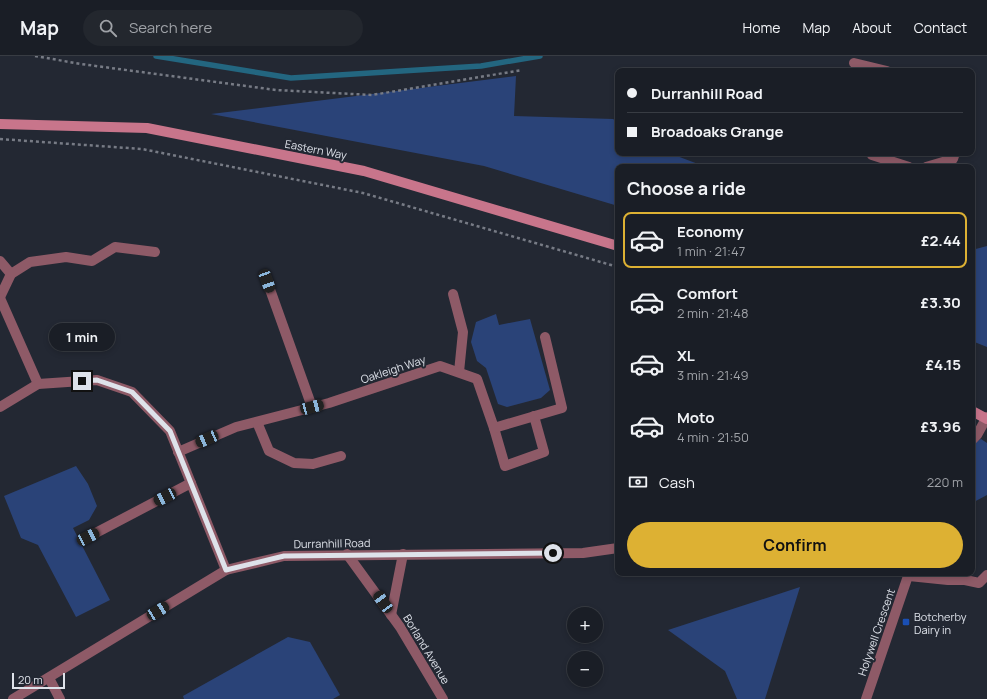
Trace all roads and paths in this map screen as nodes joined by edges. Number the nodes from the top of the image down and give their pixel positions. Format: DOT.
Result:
graph roads {
  1 [pos="35,56"];
  2 [pos="855,64"];
  3 [pos="873,68"];
  4 [pos="522,70"];
  5 [pos="0,124"];
  6 [pos="0,139"];
  7 [pos="875,156"];
  8 [pos="954,156"];
  9 [pos="900,164"];
  10 [pos="936,164"];
  11 [pos="615,245"];
  12 [pos="155,252"];
  13 [pos="0,261"];
  14 [pos="615,266"];
  15 [pos="11,274"];
  16 [pos="267,281"];
  17 [pos="452,294"];
  18 [pos="0,297"];
  19 [pos="545,337"];
  20 [pos="459,372"];
  21 [pos="38,384"];
  22 [pos="0,407"];
  23 [pos="312,407"];
  24 [pos="975,412"];
  25 [pos="534,416"];
  26 [pos="987,418"];
  27 [pos="257,422"];
  28 [pos="494,428"];
  29 [pos="975,437"];
  30 [pos="178,452"];
  31 [pos="341,456"];
  32 [pos="191,483"];
  33 [pos="88,537"];
  34 [pos="615,548"];
  35 [pos="347,554"];
  36 [pos="403,554"];
  37 [pos="226,570"];
  38 [pos="987,575"];
  39 [pos="908,576"];
  40 [pos="922,576"];
  41 [pos="392,615"];
  42 [pos="49,678"];
  43 [pos="13,699"];
  44 [pos="60,699"];
  45 [pos="443,699"];
  46 [pos="866,699"];
  1 -- 4 [label="path"];
  2 -- 3 [label="street"];
  5 -- 11 [label="street, Eastern Way"];
  6 -- 14 [label="path"];
  7 -- 9 [label="street"];
  8 -- 10 [label="street"];
  12 -- 15 [label="street"];
  13 -- 15 [label="street"];
  15 -- 18 [label="street"];
  16 -- 23 [label="street"];
  17 -- 20 [label="street"];
  18 -- 21 [label="street"];
  19 -- 25 [label="street"];
  20 -- 23 [label="street, Oakleigh Way"];
  20 -- 28 [label="street, Oakleigh Way"];
  21 -- 22 [label="street"];
  21 -- 30 [label="street"];
  23 -- 27 [label="street, Oakleigh Way"];
  24 -- 26 [label="street, bridge"];
  25 -- 28 [label="street"];
  25 -- 28 [label="street, Oakleigh Way"];
  26 -- 29 [label="street"];
  27 -- 30 [label="street, Oakleigh Way"];
  27 -- 31 [label="street"];
  30 -- 32 [label="street"];
  32 -- 33 [label="street"];
  32 -- 37 [label="street"];
  34 -- 36 [label="street, Durranhill Road"];
  35 -- 36 [label="street, Durranhill Road"];
  35 -- 37 [label="street, Durranhill Road"];
  35 -- 41 [label="street, Borland Avenue"];
  36 -- 41 [label="street"];
  37 -- 42 [label="street, Durranhill Road"];
  38 -- 40 [label="street"];
  39 -- 46 [label="street, Holywell Crescent"];
  41 -- 45 [label="street, Borland Avenue"];
  42 -- 43 [label="street, Durranhill Road"];
  42 -- 44 [label="street"];
}
